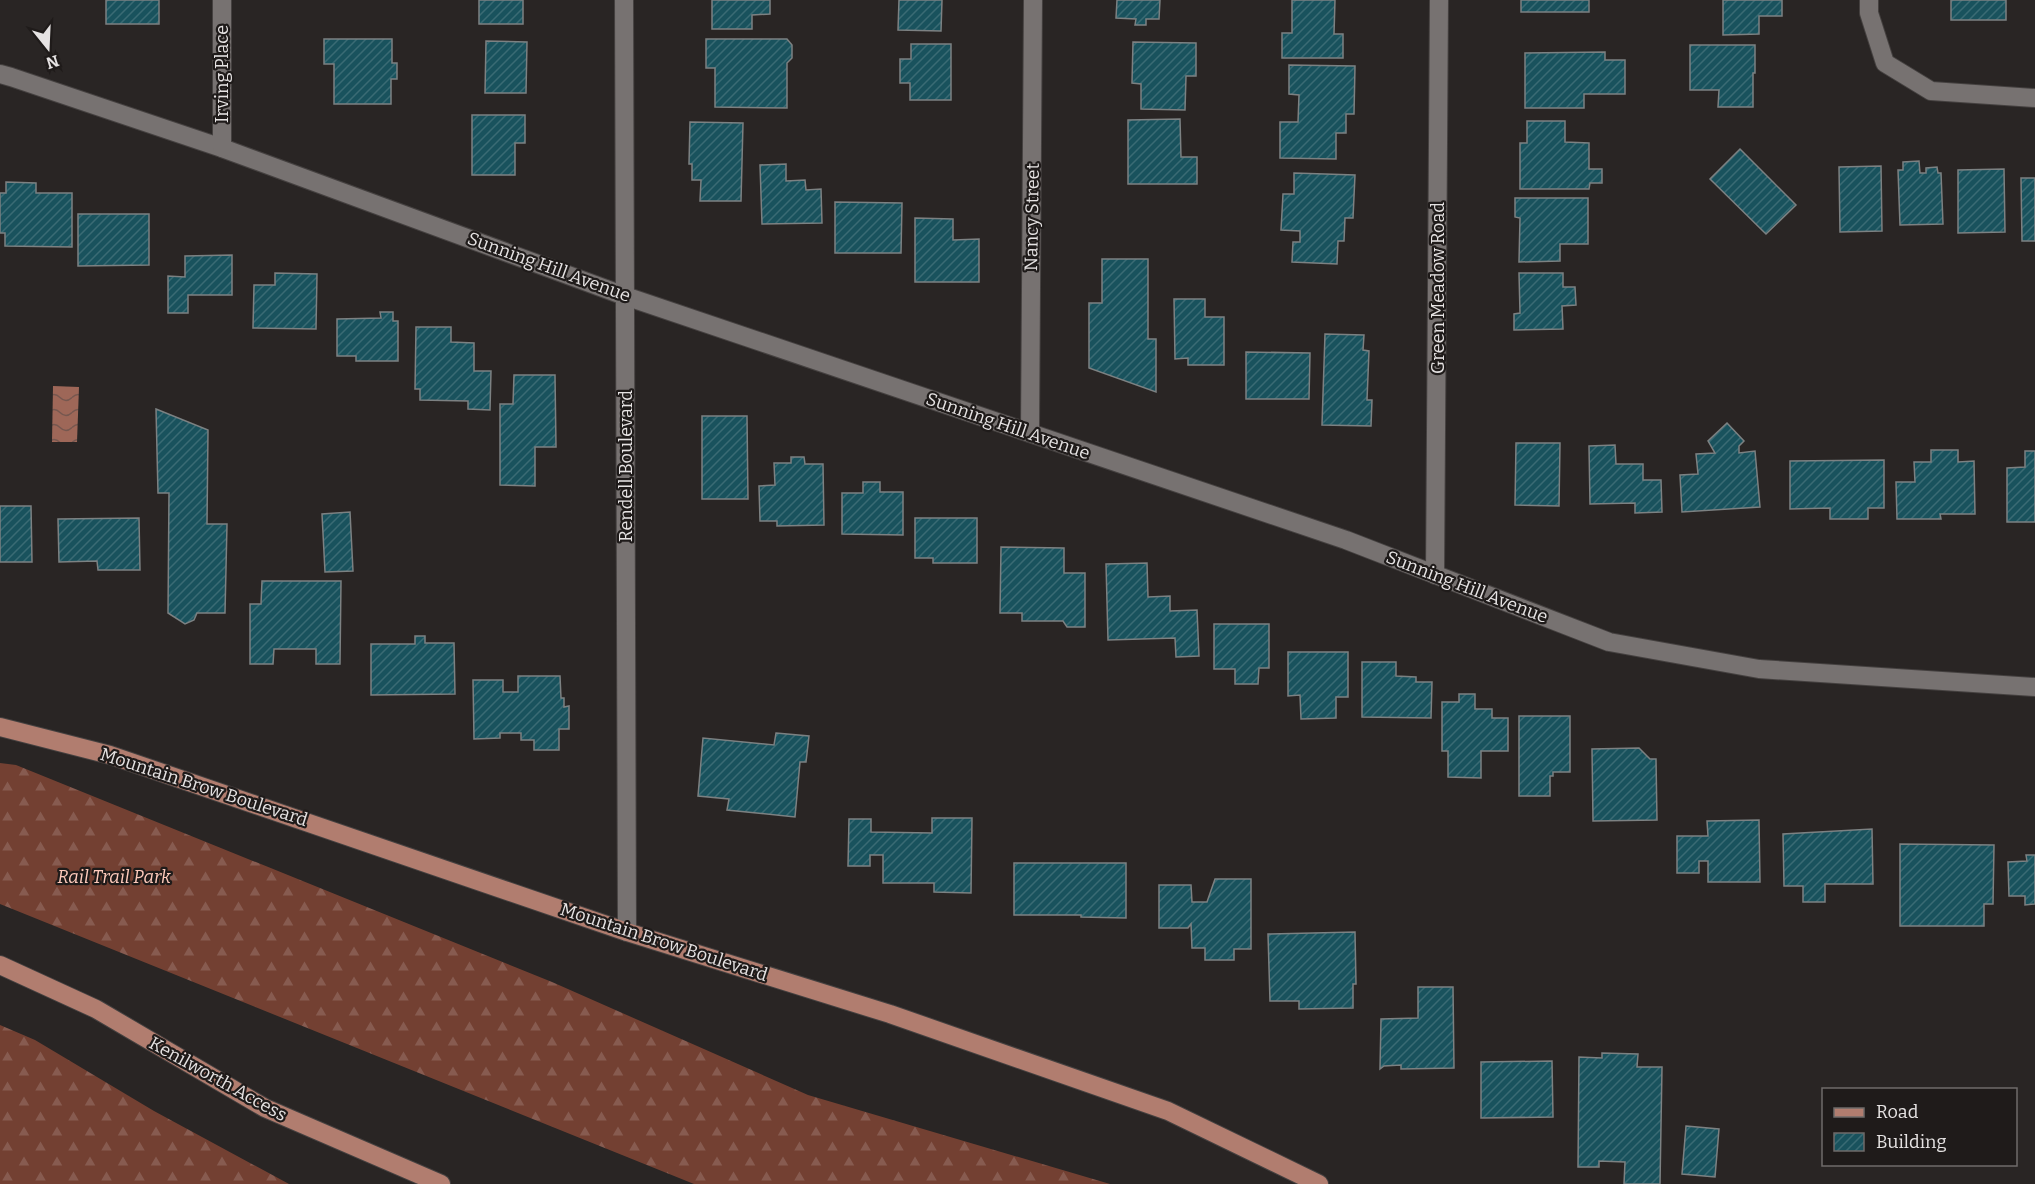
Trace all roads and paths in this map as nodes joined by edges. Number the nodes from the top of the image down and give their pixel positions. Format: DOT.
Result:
graph roads {
  1 [pos="222,0"];
  2 [pos="624,0"];
  3 [pos="1033,0"];
  4 [pos="1439,0"];
  5 [pos="1869,0"];
  6 [pos="0,74"];
  7 [pos="2035,98"];
  8 [pos="222,147"];
  9 [pos="625,296"];
  10 [pos="1030,433"];
  11 [pos="1436,575"];
  12 [pos="2035,687"];
  13 [pos="0,727"];
  14 [pos="627,932"];
  15 [pos="0,965"];
  16 [pos="441,1184"];
  17 [pos="1319,1184"];
  1 -- 8 [label="street, Irving Place"];
  2 -- 9 [label="street, Rendell Boulevard"];
  3 -- 10 [label="street, Nancy Street"];
  4 -- 11 [label="street, Green Meadow Road"];
  5 -- 7 [label="street"];
  6 -- 8 [label="street, Sunning Hill Avenue"];
  8 -- 9 [label="street, Sunning Hill Avenue"];
  9 -- 10 [label="street, Sunning Hill Avenue"];
  9 -- 14 [label="street, Rendell Boulevard"];
  10 -- 11 [label="street, Sunning Hill Avenue"];
  11 -- 12 [label="street, Sunning Hill Avenue"];
  13 -- 14 [label="main road, Mountain Brow Boulevard"];
  14 -- 17 [label="main road, Mountain Brow Boulevard"];
  15 -- 16 [label="main road, Kenilworth Access"];
}
